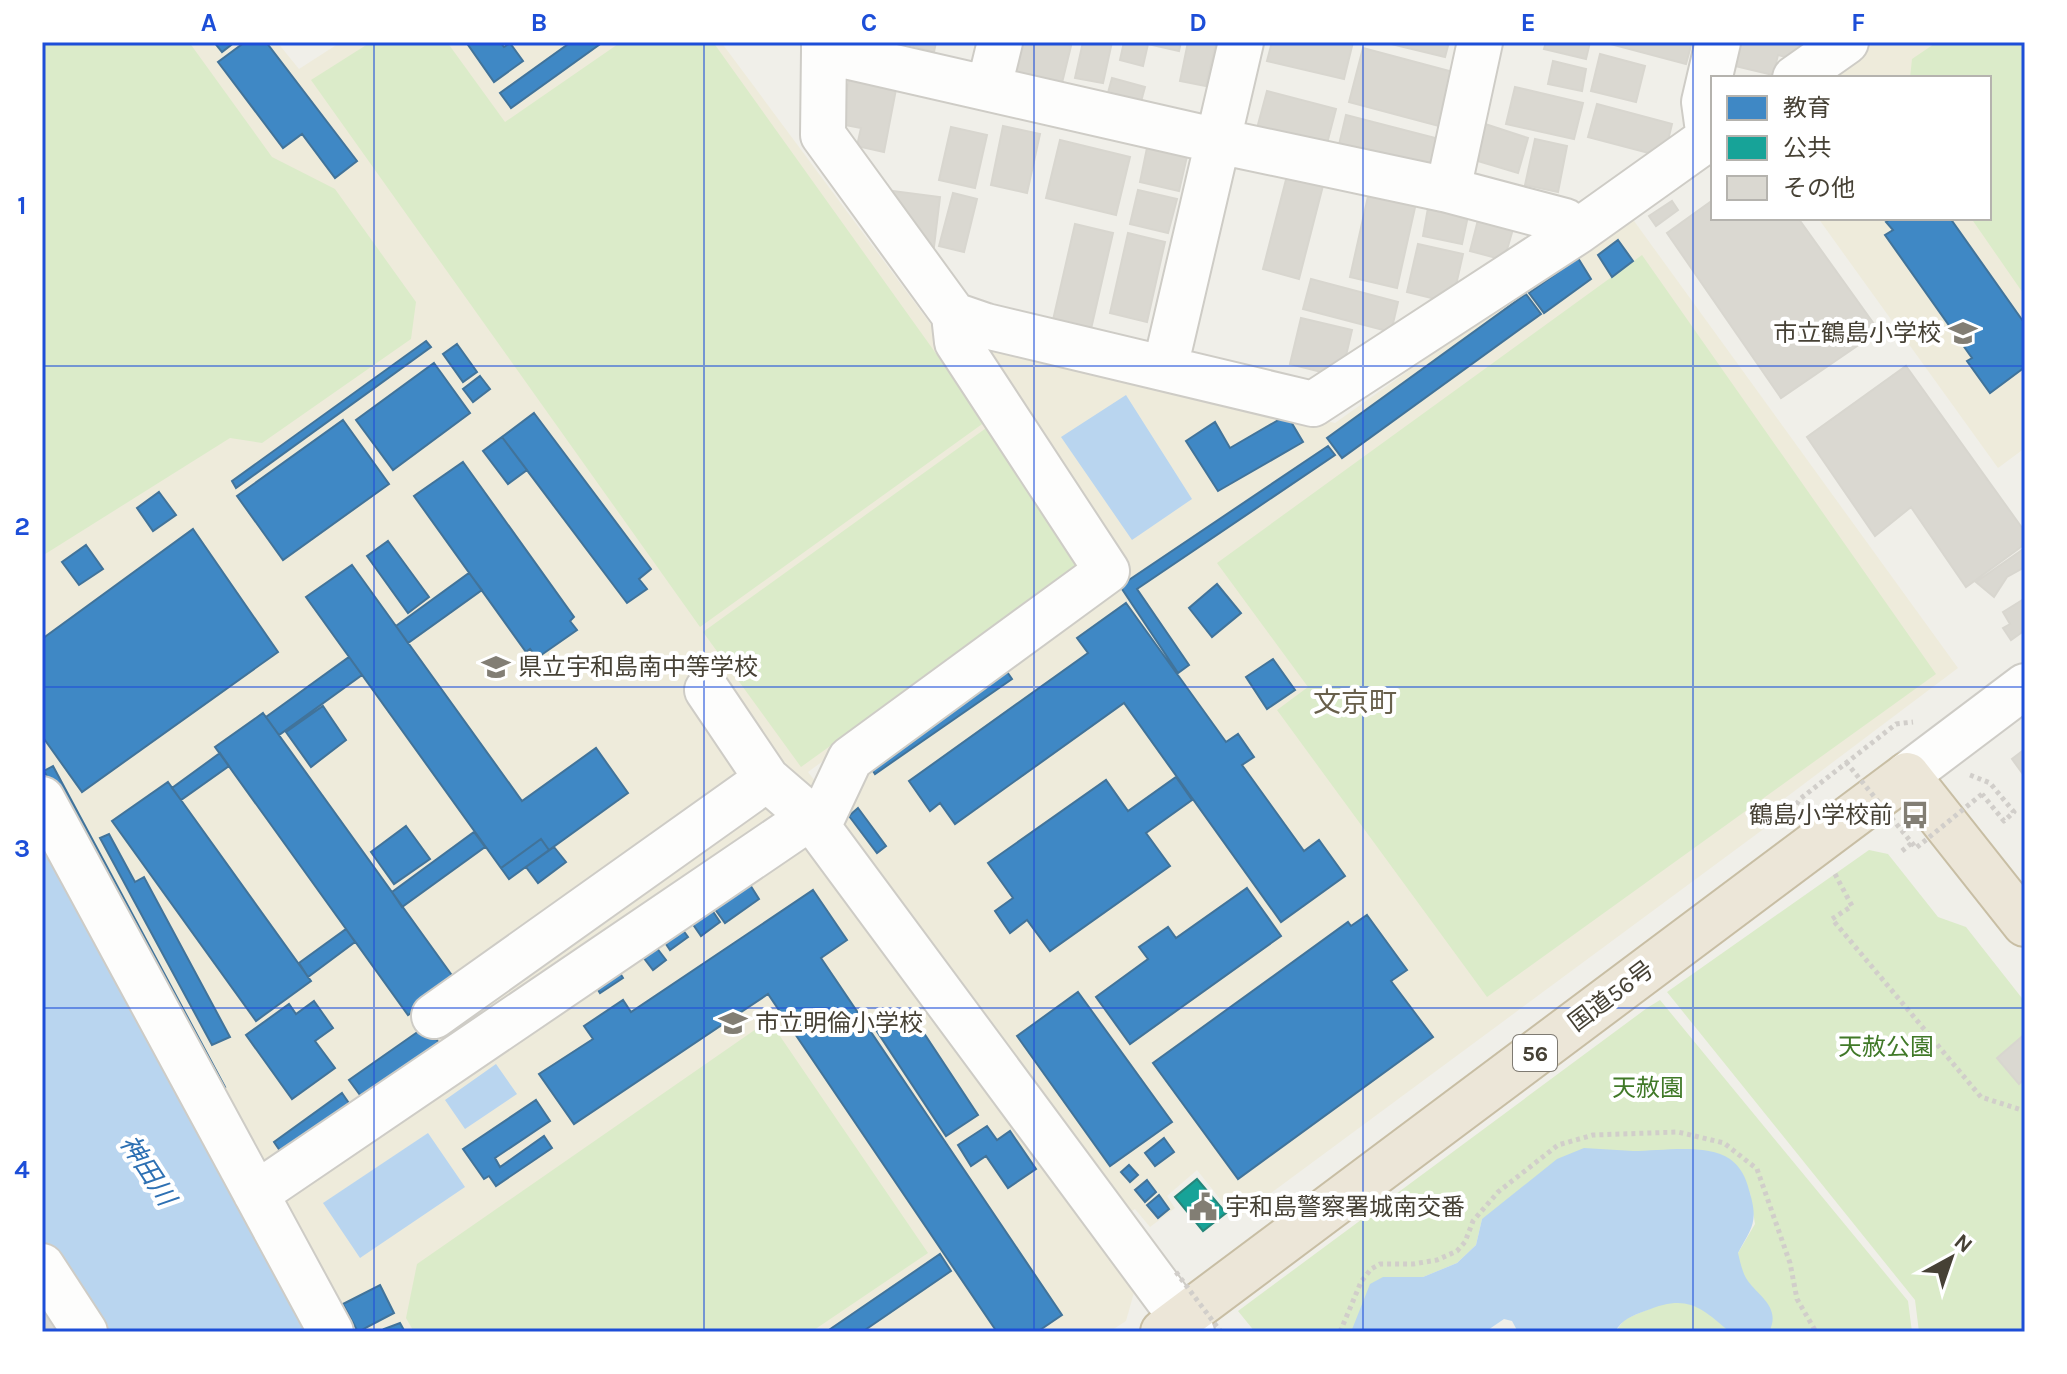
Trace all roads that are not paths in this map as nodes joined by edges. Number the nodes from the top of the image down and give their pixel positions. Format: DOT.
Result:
graph roads {
  1 [pos="1000,42"];
  2 [pos="1241,42"];
  3 [pos="1480,42"];
  4 [pos="1718,42"];
  5 [pos="1846,42"];
  6 [pos="824,46"];
  7 [pos="1798,76"];
  8 [pos="989,87"];
  9 [pos="1711,136"];
  10 [pos="1218,141"];
  11 [pos="1448,190"];
  12 [pos="1577,232"];
  13 [pos="954,315"];
  14 [pos="1165,368"];
  15 [pos="2025,686"];
  16 [pos="707,690"];
  17 [pos="1907,775"];
  18 [pos="767,779"];
  19 [pos="42,799"];
  20 [pos="815,822"];
  21 [pos="2025,924"];
  22 [pos="434,1016"];
  23 [pos="256,1194"];
  24 [pos="42,1266"];
  25 [pos="1189,1329"];
  26 [pos="85,1332"];
  27 [pos="331,1332"];
  1 -- 8 [label="street"];
  2 -- 10 [label="street"];
  3 -- 11 [label="street"];
  4 -- 9 [label="street"];
  5 -- 7 [label="street"];
  6 -- 8 [label="street"];
  6 -- 13 [label="street"];
  8 -- 10 [label="street"];
  9 -- 12 [label="street"];
  10 -- 11 [label="street"];
  10 -- 14 [label="street"];
  11 -- 12 [label="street"];
  12 -- 14 [label="street"];
  13 -- 14 [label="street"];
  13 -- 20 [label="street"];
  15 -- 17 [label="street"];
  16 -- 18 [label="street"];
  17 -- 21 [label="highway"];
  17 -- 25 [label="highway, 国道56号 / 56"];
  18 -- 20 [label="street"];
  18 -- 22 [label="street"];
  19 -- 23 [label="street"];
  20 -- 23 [label="street"];
  20 -- 25 [label="street"];
  23 -- 27 [label="street"];
  24 -- 26 [label="street"];
}
